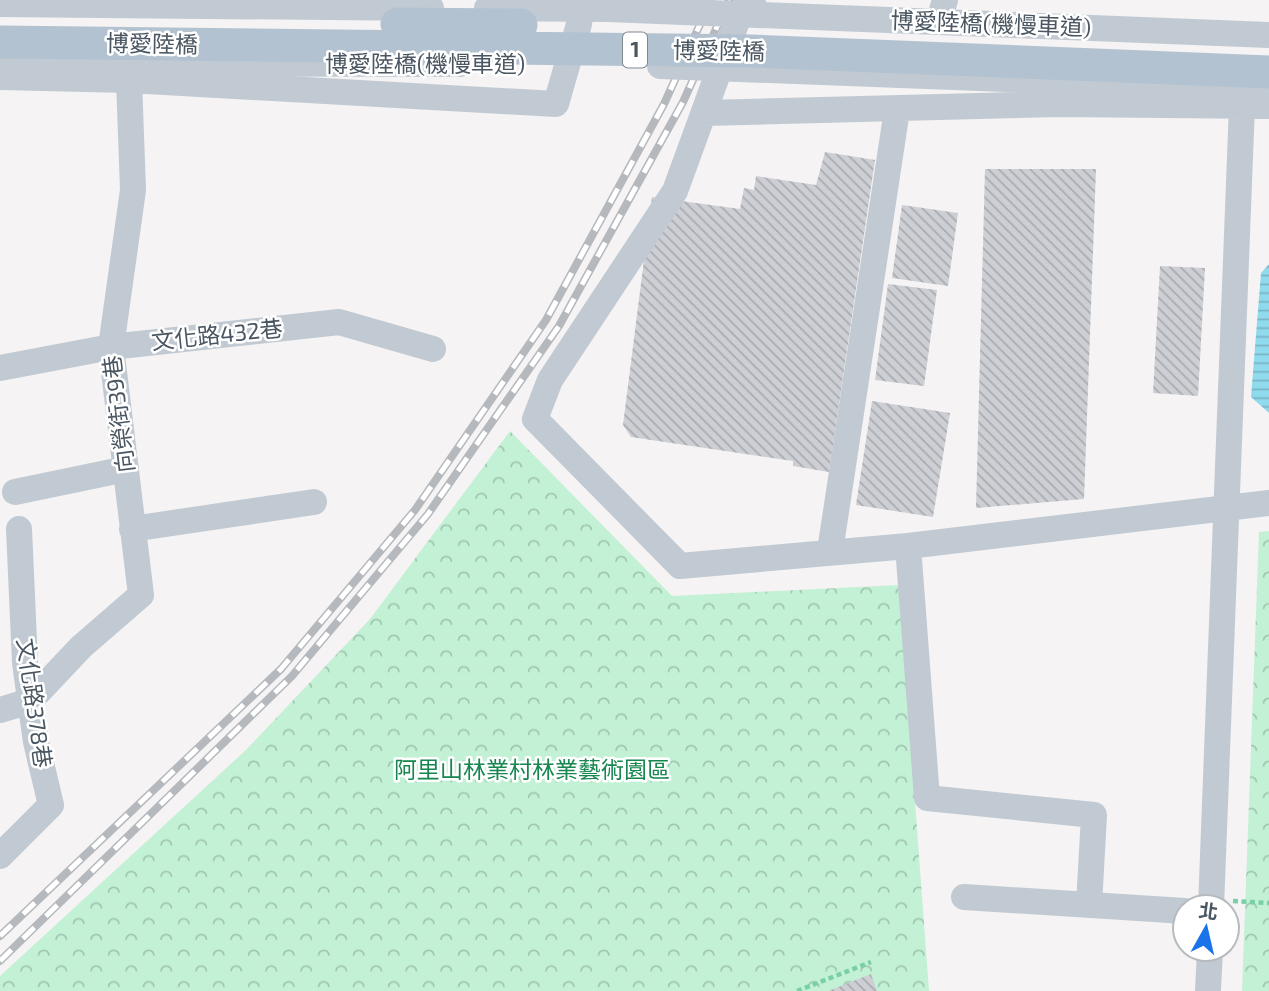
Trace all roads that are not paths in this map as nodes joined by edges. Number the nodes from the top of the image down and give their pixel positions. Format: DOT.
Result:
graph roads {
  1 [pos="582,0"];
  2 [pos="0,4"];
  3 [pos="943,5"];
  4 [pos="0,22"];
  5 [pos="1269,23"];
  6 [pos="1269,35"];
  7 [pos="0,42"];
  8 [pos="1269,50"];
  9 [pos="0,63"];
  10 [pos="1269,72"];
  11 [pos="0,77"];
  12 [pos="129,80"];
  13 [pos="1269,89"];
  14 [pos="1242,106"];
  15 [pos="1269,106"];
  16 [pos="897,110"];
  17 [pos="705,113"];
  18 [pos="111,347"];
  19 [pos="433,349"];
  20 [pos="0,368"];
  21 [pos="126,469"];
  22 [pos="15,492"];
  23 [pos="314,502"];
  24 [pos="1269,503"];
  25 [pos="1226,509"];
  26 [pos="19,529"];
  27 [pos="132,529"];
  28 [pos="908,546"];
  29 [pos="830,551"];
  30 [pos="30,701"];
  31 [pos="0,710"];
  32 [pos="0,856"];
  33 [pos="1211,893"];
  34 [pos="964,897"];
  35 [pos="1089,905"];
  36 [pos="1171,910"];
  37 [pos="1209,963"];
  38 [pos="1208,991"];
  1 -- 12 [label="street"];
  2 -- 6 [label="street, 博愛陸橋(機慢車道), bridge"];
  3 -- 5 [label="street"];
  3 -- 17 [label="street"];
  4 -- 8 [label="main road, 博愛陸橋 / 1, bridge"];
  7 -- 10 [label="main road, 博愛陸橋 / 1, bridge"];
  9 -- 13 [label="street, 博愛陸橋(機慢車道), bridge"];
  11 -- 12 [label="street"];
  12 -- 18 [label="street, 向榮街39巷"];
  14 -- 15 [label="street"];
  14 -- 16 [label="street"];
  14 -- 25 [label="street"];
  16 -- 17 [label="street"];
  16 -- 29 [label="street"];
  17 -- 29 [label="street"];
  18 -- 19 [label="street, 文化路432巷"];
  18 -- 20 [label="street, 文化路432巷"];
  18 -- 21 [label="street, 向榮街39巷"];
  21 -- 22 [label="street"];
  21 -- 27 [label="street, 向榮街39巷"];
  23 -- 27 [label="street"];
  24 -- 25 [label="street"];
  25 -- 28 [label="street"];
  25 -- 33 [label="street"];
  26 -- 30 [label="street, 文化路378巷"];
  27 -- 30 [label="street, 向榮街39巷"];
  28 -- 29 [label="street"];
  28 -- 35 [label="street"];
  30 -- 31 [label="street"];
  30 -- 32 [label="street, 文化路378巷"];
  34 -- 35 [label="street"];
  35 -- 36 [label="street"];
  37 -- 38 [label="street"];
}
